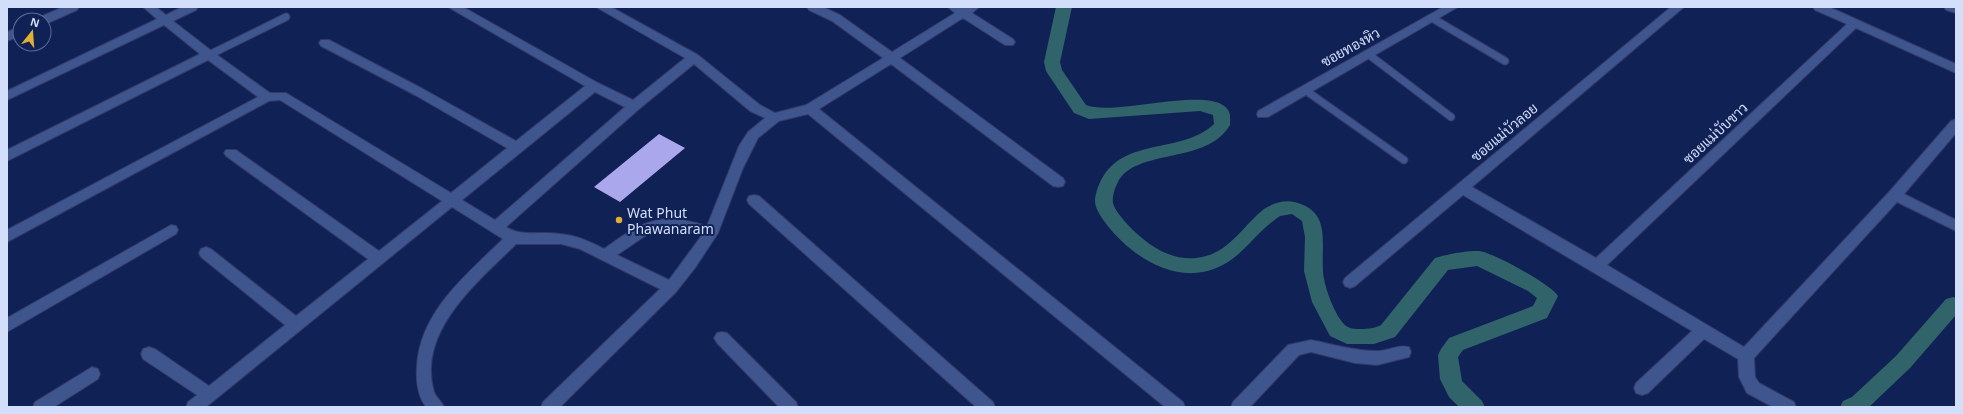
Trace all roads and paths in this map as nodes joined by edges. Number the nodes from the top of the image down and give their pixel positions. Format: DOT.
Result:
graph roads {
  1 [pos="73,7"];
  2 [pos="149,7"];
  3 [pos="192,7"];
  4 [pos="454,7"];
  5 [pos="602,7"];
  6 [pos="813,7"];
  7 [pos="1452,7"];
  8 [pos="1678,7"];
  9 [pos="1819,7"];
  10 [pos="1950,7"];
  11 [pos="963,9"];
  12 [pos="1956,9"];
  13 [pos="52,16"];
  14 [pos="286,17"];
  15 [pos="1432,18"];
  16 [pos="166,21"];
  17 [pos="1855,23"];
  18 [pos="1009,42"];
  19 [pos="325,43"];
  20 [pos="1368,54"];
  21 [pos="209,55"];
  22 [pos="694,58"];
  23 [pos="892,58"];
  24 [pos="1505,61"];
  25 [pos="1956,69"];
  26 [pos="594,86"];
  27 [pos="1305,90"];
  28 [pos="7,96"];
  29 [pos="267,97"];
  30 [pos="634,106"];
  31 [pos="810,109"];
  32 [pos="1262,114"];
  33 [pos="775,117"];
  34 [pos="1451,117"];
  35 [pos="1956,124"];
  36 [pos="517,148"];
  37 [pos="231,153"];
  38 [pos="7,156"];
  39 [pos="1404,160"];
  40 [pos="1058,182"];
  41 [pos="1463,188"];
  42 [pos="1895,195"];
  43 [pos="754,200"];
  44 [pos="452,202"];
  45 [pos="1956,226"];
  46 [pos="496,227"];
  47 [pos="171,230"];
  48 [pos="711,233"];
  49 [pos="7,237"];
  50 [pos="513,238"];
  51 [pos="206,253"];
  52 [pos="605,256"];
  53 [pos="378,258"];
  54 [pos="1597,266"];
  55 [pos="1350,282"];
  56 [pos="671,288"];
  57 [pos="296,325"];
  58 [pos="7,326"];
  59 [pos="1703,330"];
  60 [pos="722,338"];
  61 [pos="1403,352"];
  62 [pos="149,354"];
  63 [pos="1746,356"];
  64 [pos="92,374"];
  65 [pos="1642,388"];
  66 [pos="209,395"];
  67 [pos="41,407"];
  68 [pos="194,407"];
  69 [pos="436,407"];
  70 [pos="549,407"];
  71 [pos="790,407"];
  72 [pos="987,407"];
  73 [pos="1177,407"];
  74 [pos="1239,407"];
  75 [pos="1788,407"];
  1 -- 13 [label="street"];
  2 -- 16 [label="street"];
  3 -- 16 [label="street"];
  4 -- 26 [label="street"];
  5 -- 22 [label="street"];
  6 -- 23 [label="street"];
  7 -- 15 [label="street, ซอยทองหิว"];
  8 -- 41 [label="street, ซอยแม่บัวลอย"];
  9 -- 17 [label="street"];
  10 -- 12 [label="street"];
  11 -- 18 [label="street"];
  11 -- 23 [label="street"];
  14 -- 21 [label="lane"];
  15 -- 20 [label="street, ซอยทองหิว"];
  15 -- 24 [label="lane"];
  16 -- 21 [label="street"];
  16 -- 28 [label="street"];
  17 -- 25 [label="street"];
  17 -- 54 [label="street, ซอยแม่บับขาว"];
  19 -- 36 [label="street"];
  20 -- 27 [label="street, ซอยทองหิว"];
  20 -- 34 [label="lane"];
  21 -- 29 [label="street"];
  21 -- 38 [label="street"];
  22 -- 30 [label="street"];
  22 -- 33 [label="street"];
  23 -- 31 [label="street"];
  23 -- 40 [label="street"];
  26 -- 30 [label="street"];
  26 -- 36 [label="street"];
  27 -- 32 [label="street, ซอยทองหิว"];
  27 -- 39 [label="lane"];
  29 -- 44 [label="street"];
  29 -- 49 [label="street"];
  30 -- 46 [label="street"];
  31 -- 33 [label="street"];
  31 -- 73 [label="street"];
  33 -- 48 [label="street"];
  35 -- 42 [label="street"];
  36 -- 44 [label="street"];
  37 -- 53 [label="street"];
  41 -- 54 [label="street"];
  41 -- 55 [label="street, ซอยแม่บัวลอย"];
  42 -- 45 [label="street"];
  42 -- 63 [label="street"];
  43 -- 72 [label="street"];
  44 -- 46 [label="street"];
  44 -- 53 [label="street"];
  46 -- 50 [label="street"];
  47 -- 58 [label="street"];
  48 -- 52 [label="street"];
  48 -- 56 [label="street"];
  50 -- 52 [label="street"];
  50 -- 69 [label="street"];
  51 -- 57 [label="street"];
  52 -- 56 [label="street"];
  53 -- 57 [label="street"];
  54 -- 59 [label="street"];
  56 -- 70 [label="street"];
  57 -- 66 [label="street"];
  59 -- 63 [label="street"];
  59 -- 65 [label="street"];
  60 -- 71 [label="street"];
  61 -- 74 [label="street"];
  62 -- 66 [label="street"];
  63 -- 75 [label="street"];
  64 -- 67 [label="street"];
  66 -- 68 [label="street"];
}
